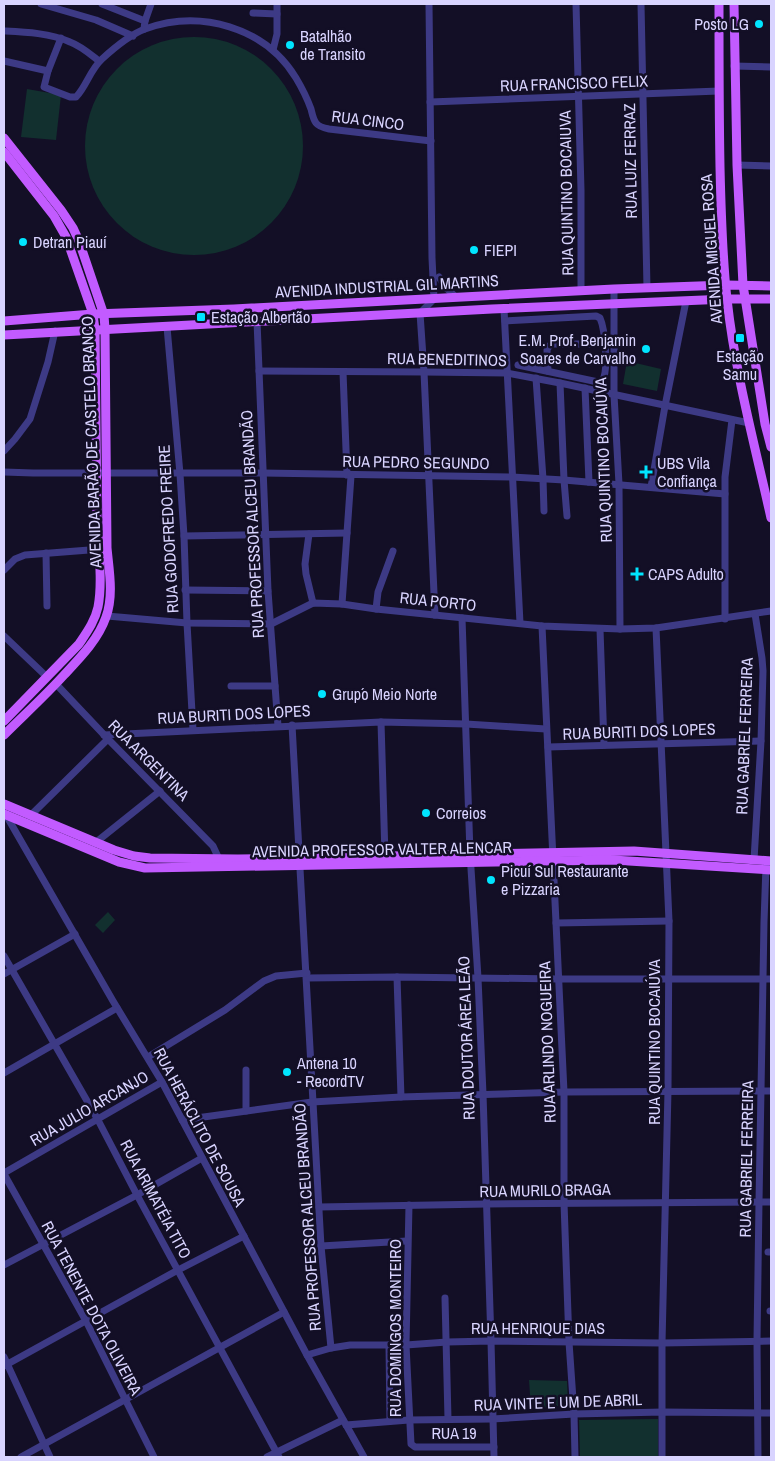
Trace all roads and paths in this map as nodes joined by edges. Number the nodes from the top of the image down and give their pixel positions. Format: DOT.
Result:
graph roads {
  1 [pos="41,4"];
  2 [pos="102,4"];
  3 [pos="151,4"];
  4 [pos="277,4"];
  5 [pos="429,4"];
  6 [pos="576,4"];
  7 [pos="641,4"];
  8 [pos="719,4"];
  9 [pos="734,4"];
  10 [pos="253,14"];
  11 [pos="277,14"];
  12 [pos="145,25"];
  13 [pos="4,31"];
  14 [pos="133,36"];
  15 [pos="61,38"];
  16 [pos="273,50"];
  17 [pos="99,61"];
  18 [pos="4,62"];
  19 [pos="734,66"];
  20 [pos="771,67"];
  21 [pos="48,71"];
  22 [pos="719,91"];
  23 [pos="642,93"];
  24 [pos="578,97"];
  25 [pos="430,102"];
  26 [pos="4,138"];
  27 [pos="431,142"];
  28 [pos="4,152"];
  29 [pos="737,166"];
  30 [pos="771,166"];
  31 [pos="439,277"];
  32 [pos="743,284"];
  33 [pos="726,285"];
  34 [pos="771,286"];
  35 [pos="647,288"];
  36 [pos="614,289"];
  37 [pos="581,291"];
  38 [pos="456,298"];
  39 [pos="434,299"];
  40 [pos="727,299"];
  41 [pos="745,299"];
  42 [pos="771,299"];
  43 [pos="686,301"];
  44 [pos="613,304"];
  45 [pos="504,309"];
  46 [pos="420,313"];
  47 [pos="93,314"];
  48 [pos="104,315"];
  49 [pos="4,321"];
  50 [pos="257,321"];
  51 [pos="505,321"];
  52 [pos="167,327"];
  53 [pos="105,329"];
  54 [pos="95,330"];
  55 [pos="55,332"];
  56 [pos="4,335"];
  57 [pos="605,344"];
  58 [pos="518,365"];
  59 [pos="548,371"];
  60 [pos="259,372"];
  61 [pos="343,372"];
  62 [pos="424,372"];
  63 [pos="507,373"];
  64 [pos="536,378"];
  65 [pos="560,383"];
  66 [pos="585,388"];
  67 [pos="614,395"];
  68 [pos="665,406"];
  69 [pos="732,420"];
  70 [pos="749,423"];
  71 [pos="768,424"];
  72 [pos="771,447"];
  73 [pos="4,451"];
  74 [pos="4,472"];
  75 [pos="101,474"];
  76 [pos="180,474"];
  77 [pos="264,474"];
  78 [pos="349,476"];
  79 [pos="428,476"];
  80 [pos="512,477"];
  81 [pos="543,479"];
  82 [pos="564,480"];
  83 [pos="589,482"];
  84 [pos="619,484"];
  85 [pos="651,487"];
  86 [pos="725,494"];
  87 [pos="544,511"];
  88 [pos="567,516"];
  89 [pos="771,518"];
  90 [pos="347,533"];
  91 [pos="309,534"];
  92 [pos="266,535"];
  93 [pos="184,536"];
  94 [pos="103,549"];
  95 [pos="393,550"];
  96 [pos="46,553"];
  97 [pos="4,570"];
  98 [pos="185,590"];
  99 [pos="268,591"];
  100 [pos="313,603"];
  101 [pos="342,604"];
  102 [pos="47,606"];
  103 [pos="376,609"];
  104 [pos="771,611"];
  105 [pos="435,614"];
  106 [pos="755,614"];
  107 [pos="107,616"];
  108 [pos="462,618"];
  109 [pos="725,618"];
  110 [pos="186,623"];
  111 [pos="271,624"];
  112 [pos="520,624"];
  113 [pos="542,626"];
  114 [pos="600,628"];
  115 [pos="656,628"];
  116 [pos="620,629"];
  117 [pos="4,636"];
  118 [pos="47,677"];
  119 [pos="56,684"];
  120 [pos="231,686"];
  121 [pos="275,686"];
  122 [pos="4,721"];
  123 [pos="381,722"];
  124 [pos="466,724"];
  125 [pos="292,725"];
  126 [pos="278,726"];
  127 [pos="546,729"];
  128 [pos="193,730"];
  129 [pos="4,734"];
  130 [pos="106,737"];
  131 [pos="761,740"];
  132 [pos="660,744"];
  133 [pos="604,745"];
  134 [pos="548,747"];
  135 [pos="160,791"];
  136 [pos="4,804"];
  137 [pos="5,814"];
  138 [pos="30,816"];
  139 [pos="95,843"];
  140 [pos="386,856"];
  141 [pos="553,857"];
  142 [pos="471,858"];
  143 [pos="667,858"];
  144 [pos="754,860"];
  145 [pos="299,861"];
  146 [pos="219,863"];
  147 [pos="769,865"];
  148 [pos="669,921"];
  149 [pos="556,923"];
  150 [pos="74,934"];
  151 [pos="4,956"];
  152 [pos="12,969"];
  153 [pos="4,974"];
  154 [pos="307,975"];
  155 [pos="397,977"];
  156 [pos="478,978"];
  157 [pos="668,978"];
  158 [pos="559,979"];
  159 [pos="763,979"];
  160 [pos="771,979"];
  161 [pos="117,1008"];
  162 [pos="54,1043"];
  163 [pos="148,1057"];
  164 [pos="246,1070"];
  165 [pos="4,1073"];
  166 [pos="162,1082"];
  167 [pos="668,1091"];
  168 [pos="762,1091"];
  169 [pos="771,1091"];
  170 [pos="564,1092"];
  171 [pos="483,1094"];
  172 [pos="401,1096"];
  173 [pos="312,1102"];
  174 [pos="246,1111"];
  175 [pos="98,1120"];
  176 [pos="182,1120"];
  177 [pos="202,1158"];
  178 [pos="4,1173"];
  179 [pos="137,1195"];
  180 [pos="665,1202"];
  181 [pos="759,1202"];
  182 [pos="771,1202"];
  183 [pos="564,1203"];
  184 [pos="486,1204"];
  185 [pos="409,1205"];
  186 [pos="319,1207"];
  187 [pos="244,1236"];
  188 [pos="407,1241"];
  189 [pos="43,1244"];
  190 [pos="321,1246"];
  191 [pos="4,1265"];
  192 [pos="178,1270"];
  193 [pos="445,1298"];
  194 [pos="284,1312"];
  195 [pos="86,1321"];
  196 [pos="491,1341"];
  197 [pos="757,1341"];
  198 [pos="771,1341"];
  199 [pos="447,1342"];
  200 [pos="569,1342"];
  201 [pos="662,1343"];
  202 [pos="390,1345"];
  203 [pos="406,1345"];
  204 [pos="219,1347"];
  205 [pos="331,1348"];
  206 [pos="307,1355"];
  207 [pos="4,1357"];
  208 [pos="6,1365"];
  209 [pos="126,1400"];
  210 [pos="663,1412"];
  211 [pos="758,1413"];
  212 [pos="771,1413"];
  213 [pos="574,1414"];
  214 [pos="492,1419"];
  215 [pos="409,1420"];
  216 [pos="448,1420"];
  217 [pos="390,1421"];
  218 [pos="344,1423"];
  219 [pos="44,1444"];
  220 [pos="415,1447"];
  221 [pos="494,1447"];
  222 [pos="278,1454"];
  223 [pos="21,1457"];
  224 [pos="50,1457"];
  225 [pos="154,1457"];
  226 [pos="266,1457"];
  227 [pos="364,1457"];
  228 [pos="494,1457"];
  229 [pos="575,1457"];
  230 [pos="662,1457"];
  231 [pos="758,1457"];
  1 -- 14 [label="street"];
  2 -- 12 [label="street"];
  3 -- 12 [label="street"];
  4 -- 11 [label="street"];
  5 -- 25 [label="street"];
  6 -- 24 [label="street, RUA QUINTINO BOCAIUVA"];
  7 -- 23 [label="street, RUA LUIZ FERRAZ"];
  8 -- 22 [label="main road, AVENIDA MIGUEL ROSA"];
  9 -- 19 [label="main road, AVENIDA MIGUEL ROSA"];
  10 -- 11 [label="street"];
  11 -- 16 [label="street"];
  12 -- 14 [label="street, RUA CINCO"];
  12 -- 16 [label="street, RUA CINCO"];
  13 -- 15 [label="street"];
  14 -- 17 [label="street, RUA CINCO"];
  15 -- 17 [label="street"];
  15 -- 21 [label="street"];
  16 -- 27 [label="street, RUA CINCO"];
  17 -- 21 [label="street, RUA CINCO"];
  18 -- 21 [label="street"];
  19 -- 20 [label="street"];
  19 -- 29 [label="main road, AVENIDA MIGUEL ROSA"];
  22 -- 23 [label="street, RUA FRANCISCO FELIX"];
  22 -- 33 [label="main road, AVENIDA MIGUEL ROSA"];
  23 -- 24 [label="street, RUA FRANCISCO FELIX"];
  23 -- 35 [label="street, RUA LUIZ FERRAZ"];
  24 -- 25 [label="street, RUA FRANCISCO FELIX"];
  24 -- 37 [label="street, RUA QUINTINO BOCAIUVA"];
  25 -- 27 [label="street"];
  26 -- 48 [label="main road, AVENIDA BARÃO DE CASTELO BRANCO"];
  27 -- 39 [label="street"];
  28 -- 47 [label="main road, AVENIDA BARÃO DE CASTELO BRANCO"];
  29 -- 30 [label="street"];
  29 -- 32 [label="main road, AVENIDA MIGUEL ROSA"];
  31 -- 38 [label="street"];
  32 -- 33 [label="main road, AVENIDA INDUSTRIAL GIL MARTINS"];
  32 -- 34 [label="main road, AVENIDA INDUSTRIAL GIL MARTINS"];
  32 -- 41 [label="main road, AVENIDA MIGUEL ROSA"];
  33 -- 35 [label="main road, AVENIDA INDUSTRIAL GIL MARTINS"];
  33 -- 40 [label="main road, AVENIDA MIGUEL ROSA"];
  35 -- 36 [label="main road, AVENIDA INDUSTRIAL GIL MARTINS"];
  36 -- 37 [label="main road, AVENIDA INDUSTRIAL GIL MARTINS"];
  36 -- 44 [label="street, RUA QUINTINO BOCAIÚVA"];
  37 -- 38 [label="main road, AVENIDA INDUSTRIAL GIL MARTINS"];
  38 -- 39 [label="main road, AVENIDA INDUSTRIAL GIL MARTINS"];
  39 -- 46 [label="street"];
  39 -- 48 [label="main road, AVENIDA INDUSTRIAL GIL MARTINS"];
  40 -- 41 [label="main road, AVENIDA INDUSTRIAL GIL MARTINS"];
  40 -- 43 [label="main road, AVENIDA INDUSTRIAL GIL MARTINS"];
  40 -- 70 [label="main road, AVENIDA MIGUEL ROSA"];
  41 -- 42 [label="main road, AVENIDA INDUSTRIAL GIL MARTINS"];
  41 -- 71 [label="main road, AVENIDA MIGUEL ROSA"];
  43 -- 44 [label="main road, AVENIDA INDUSTRIAL GIL MARTINS"];
  43 -- 68 [label="street"];
  44 -- 45 [label="main road, AVENIDA INDUSTRIAL GIL MARTINS"];
  44 -- 67 [label="street, RUA QUINTINO BOCAIÚVA"];
  45 -- 46 [label="main road, AVENIDA INDUSTRIAL GIL MARTINS"];
  45 -- 51 [label="street"];
  46 -- 50 [label="main road, AVENIDA INDUSTRIAL GIL MARTINS"];
  46 -- 62 [label="street"];
  47 -- 48 [label="main road, AVENIDA INDUSTRIAL GIL MARTINS"];
  47 -- 49 [label="main road, AVENIDA INDUSTRIAL GIL MARTINS"];
  47 -- 54 [label="main road, AVENIDA BARÃO DE CASTELO BRANCO"];
  48 -- 53 [label="main road, AVENIDA BARÃO DE CASTELO BRANCO"];
  50 -- 52 [label="main road, AVENIDA INDUSTRIAL GIL MARTINS"];
  50 -- 60 [label="street, RUA PROFESSOR ALCEU BRANDÃO"];
  51 -- 57 [label="street"];
  51 -- 63 [label="street"];
  52 -- 53 [label="main road, AVENIDA INDUSTRIAL GIL MARTINS"];
  52 -- 76 [label="street, RUA GODOFREDO FREIRE"];
  53 -- 54 [label="main road, AVENIDA INDUSTRIAL GIL MARTINS"];
  53 -- 75 [label="main road, AVENIDA BARÃO DE CASTELO BRANCO"];
  54 -- 55 [label="main road, AVENIDA INDUSTRIAL GIL MARTINS"];
  54 -- 75 [label="main road, AVENIDA BARÃO DE CASTELO BRANCO"];
  55 -- 56 [label="main road, AVENIDA INDUSTRIAL GIL MARTINS"];
  55 -- 73 [label="street"];
  57 -- 59 [label="street"];
  57 -- 59 [label="street"];
  58 -- 59 [label="street"];
  60 -- 61 [label="street, RUA BENEDITINOS"];
  60 -- 77 [label="street, RUA PROFESSOR ALCEU BRANDÃO"];
  61 -- 62 [label="street, RUA BENEDITINOS"];
  61 -- 78 [label="street"];
  62 -- 63 [label="street, RUA BENEDITINOS"];
  62 -- 79 [label="street"];
  63 -- 64 [label="street, RUA BENEDITINOS"];
  63 -- 80 [label="street"];
  64 -- 65 [label="street, RUA BENEDITINOS"];
  64 -- 81 [label="street"];
  65 -- 66 [label="street, RUA BENEDITINOS"];
  65 -- 82 [label="street"];
  66 -- 67 [label="street, RUA BENEDITINOS"];
  66 -- 83 [label="street"];
  67 -- 68 [label="street, RUA BENEDITINOS"];
  67 -- 84 [label="street, RUA QUINTINO BOCAIÚVA"];
  68 -- 69 [label="street, RUA BENEDITINOS"];
  68 -- 85 [label="street"];
  69 -- 70 [label="street, RUA BENEDITINOS"];
  69 -- 86 [label="street"];
  70 -- 89 [label="main road, AVENIDA MIGUEL ROSA"];
  71 -- 72 [label="main road, AVENIDA MIGUEL ROSA"];
  74 -- 75 [label="street, RUA PEDRO SEGUNDO"];
  75 -- 76 [label="street, RUA PEDRO SEGUNDO"];
  75 -- 94 [label="main road, AVENIDA BARÃO DE CASTELO BRANCO"];
  76 -- 77 [label="street, RUA PEDRO SEGUNDO"];
  76 -- 93 [label="street, RUA GODOFREDO FREIRE"];
  77 -- 78 [label="street, RUA PEDRO SEGUNDO"];
  77 -- 92 [label="street, RUA PROFESSOR ALCEU BRANDÃO"];
  78 -- 79 [label="street, RUA PEDRO SEGUNDO"];
  78 -- 90 [label="street"];
  79 -- 80 [label="street, RUA PEDRO SEGUNDO"];
  79 -- 105 [label="street"];
  80 -- 81 [label="street, RUA PEDRO SEGUNDO"];
  80 -- 112 [label="street"];
  81 -- 82 [label="street, RUA PEDRO SEGUNDO"];
  81 -- 87 [label="street"];
  82 -- 83 [label="street, RUA PEDRO SEGUNDO"];
  82 -- 88 [label="street"];
  83 -- 84 [label="street, RUA PEDRO SEGUNDO"];
  84 -- 85 [label="street, RUA PEDRO SEGUNDO"];
  84 -- 116 [label="street, RUA QUINTINO BOCAIÚVA"];
  85 -- 86 [label="street, RUA PEDRO SEGUNDO"];
  86 -- 109 [label="street"];
  90 -- 91 [label="street"];
  90 -- 101 [label="street"];
  91 -- 92 [label="street"];
  91 -- 100 [label="street"];
  92 -- 93 [label="street"];
  92 -- 99 [label="street, RUA PROFESSOR ALCEU BRANDÃO"];
  93 -- 98 [label="street, RUA GODOFREDO FREIRE"];
  94 -- 96 [label="street"];
  94 -- 107 [label="main road, AVENIDA BARÃO DE CASTELO BRANCO"];
  94 -- 118 [label="main road, AVENIDA BARÃO DE CASTELO BRANCO"];
  95 -- 103 [label="street"];
  96 -- 97 [label="street"];
  96 -- 102 [label="street"];
  98 -- 99 [label="street"];
  98 -- 110 [label="street, RUA GODOFREDO FREIRE"];
  99 -- 111 [label="street, RUA PROFESSOR ALCEU BRANDÃO"];
  100 -- 101 [label="street, RUA PORTO"];
  100 -- 111 [label="street, RUA PORTO"];
  101 -- 103 [label="street, RUA PORTO"];
  103 -- 105 [label="street, RUA PORTO"];
  104 -- 106 [label="street, RUA PORTO"];
  105 -- 108 [label="street, RUA PORTO"];
  106 -- 109 [label="street, RUA PORTO"];
  106 -- 131 [label="street, RUA GABRIEL FERREIRA"];
  107 -- 110 [label="street, RUA PORTO"];
  107 -- 119 [label="main road, AVENIDA BARÃO DE CASTELO BRANCO"];
  108 -- 112 [label="street, RUA PORTO"];
  108 -- 124 [label="street, RUA DOUTOR ÁREA LEÃO"];
  109 -- 115 [label="street, RUA PORTO"];
  110 -- 111 [label="street, RUA PORTO"];
  110 -- 128 [label="street, RUA GODOFREDO FREIRE"];
  111 -- 121 [label="street, RUA PROFESSOR ALCEU BRANDÃO"];
  112 -- 113 [label="street, RUA PORTO"];
  113 -- 114 [label="street, RUA PORTO"];
  113 -- 127 [label="street, RUA ARLINDO NOGUEIRA"];
  114 -- 116 [label="street, RUA PORTO"];
  114 -- 133 [label="street"];
  115 -- 116 [label="street, RUA PORTO"];
  115 -- 132 [label="street, RUA QUINTINO BOCAIÚVA"];
  117 -- 118 [label="street"];
  118 -- 122 [label="main road, AVENIDA BARÃO DE CASTELO BRANCO"];
  119 -- 129 [label="main road, AVENIDA BARÃO DE CASTELO BRANCO"];
  119 -- 130 [label="street, RUA ARGENTINA"];
  120 -- 121 [label="street"];
  121 -- 126 [label="street, RUA PROFESSOR ALCEU BRANDÃO"];
  123 -- 124 [label="street, RUA BURITI DOS LOPES"];
  123 -- 125 [label="street, RUA BURITI DOS LOPES"];
  123 -- 140 [label="street"];
  124 -- 127 [label="street, RUA BURITI DOS LOPES"];
  124 -- 142 [label="street, RUA DOUTOR ÁREA LEÃO"];
  125 -- 126 [label="street, RUA BURITI DOS LOPES"];
  125 -- 145 [label="street, RUA PROFESSOR ALCEU BRANDÃO"];
  126 -- 128 [label="street, RUA BURITI DOS LOPES"];
  127 -- 134 [label="street, RUA ARLINDO NOGUEIRA"];
  128 -- 130 [label="street, RUA BURITI DOS LOPES"];
  130 -- 135 [label="street, RUA ARGENTINA"];
  130 -- 138 [label="street"];
  131 -- 132 [label="street, RUA BURITI DOS LOPES"];
  131 -- 144 [label="street, RUA GABRIEL FERREIRA"];
  132 -- 133 [label="street, RUA BURITI DOS LOPES"];
  132 -- 143 [label="street, RUA QUINTINO BOCAIÚVA"];
  133 -- 134 [label="street, RUA BURITI DOS LOPES"];
  134 -- 141 [label="street, RUA ARLINDO NOGUEIRA"];
  135 -- 139 [label="street"];
  135 -- 146 [label="street, RUA ARGENTINA"];
  136 -- 138 [label="main road, AVENIDA PROFESSOR VALTER ALENCAR"];
  137 -- 146 [label="main road, AVENIDA PROFESSOR VALTER ALENCAR"];
  137 -- 150 [label="street, RUA HERÁCLITO DE SOUSA"];
  138 -- 139 [label="main road, AVENIDA PROFESSOR VALTER ALENCAR"];
  139 -- 146 [label="main road, AVENIDA PROFESSOR VALTER ALENCAR"];
  140 -- 142 [label="main road, AVENIDA PROFESSOR VALTER ALENCAR"];
  140 -- 145 [label="main road, AVENIDA PROFESSOR VALTER ALENCAR"];
  141 -- 142 [label="main road, AVENIDA PROFESSOR VALTER ALENCAR"];
  141 -- 143 [label="main road, AVENIDA PROFESSOR VALTER ALENCAR"];
  141 -- 149 [label="street, RUA ARLINDO NOGUEIRA"];
  142 -- 145 [label="main road, AVENIDA PROFESSOR VALTER ALENCAR"];
  142 -- 156 [label="street, RUA DOUTOR ÁREA LEÃO"];
  143 -- 144 [label="main road, AVENIDA PROFESSOR VALTER ALENCAR"];
  143 -- 147 [label="main road, AVENIDA PROFESSOR VALTER ALENCAR"];
  143 -- 148 [label="street, RUA QUINTINO BOCAIÚVA"];
  144 -- 147 [label="main road, AVENIDA PROFESSOR VALTER ALENCAR"];
  145 -- 146 [label="main road, AVENIDA PROFESSOR VALTER ALENCAR"];
  145 -- 154 [label="street, RUA PROFESSOR ALCEU BRANDÃO"];
  147 -- 159 [label="street, RUA GABRIEL FERREIRA"];
  148 -- 149 [label="street"];
  148 -- 157 [label="street, RUA QUINTINO BOCAIÚVA"];
  149 -- 158 [label="street, RUA ARLINDO NOGUEIRA"];
  150 -- 152 [label="street"];
  150 -- 161 [label="street, RUA HERÁCLITO DE SOUSA"];
  151 -- 152 [label="street, RUA ARIMATÉIA TITO"];
  152 -- 153 [label="street"];
  152 -- 162 [label="street, RUA ARIMATÉIA TITO"];
  154 -- 155 [label="street"];
  154 -- 163 [label="street"];
  154 -- 173 [label="street, RUA PROFESSOR ALCEU BRANDÃO"];
  155 -- 156 [label="street"];
  155 -- 172 [label="street"];
  156 -- 158 [label="street"];
  156 -- 171 [label="street, RUA DOUTOR ÁREA LEÃO"];
  157 -- 158 [label="street"];
  157 -- 159 [label="street"];
  157 -- 167 [label="street, RUA QUINTINO BOCAIÚVA"];
  158 -- 170 [label="street, RUA ARLINDO NOGUEIRA"];
  159 -- 160 [label="street"];
  159 -- 168 [label="street, RUA GABRIEL FERREIRA"];
  161 -- 162 [label="street"];
  161 -- 163 [label="street, RUA HERÁCLITO DE SOUSA"];
  162 -- 165 [label="street"];
  162 -- 175 [label="street, RUA ARIMATÉIA TITO"];
  163 -- 166 [label="street, RUA HERÁCLITO DE SOUSA"];
  164 -- 174 [label="street"];
  166 -- 175 [label="street, RUA JULIO ARCANJO"];
  166 -- 176 [label="street, RUA HERÁCLITO DE SOUSA"];
  167 -- 168 [label="street"];
  167 -- 170 [label="street"];
  167 -- 180 [label="street, RUA QUINTINO BOCAIÚVA"];
  168 -- 169 [label="street"];
  168 -- 181 [label="street, RUA GABRIEL FERREIRA"];
  170 -- 171 [label="street"];
  170 -- 183 [label="street, RUA ARLINDO NOGUEIRA"];
  171 -- 172 [label="street"];
  171 -- 184 [label="street, RUA DOUTOR ÁREA LEÃO"];
  172 -- 173 [label="street"];
  173 -- 174 [label="street"];
  173 -- 186 [label="street, RUA PROFESSOR ALCEU BRANDÃO"];
  174 -- 176 [label="street"];
  175 -- 178 [label="street, RUA JULIO ARCANJO"];
  175 -- 179 [label="street, RUA ARIMATÉIA TITO"];
  176 -- 177 [label="street, RUA HERÁCLITO DE SOUSA"];
  177 -- 179 [label="street"];
  177 -- 187 [label="street, RUA HERÁCLITO DE SOUSA"];
  178 -- 189 [label="street, RUA TENENTE DOTA OLIVEIRA"];
  179 -- 189 [label="street"];
  179 -- 192 [label="street, RUA ARIMATÉIA TITO"];
  180 -- 181 [label="street, RUA MURILO BRAGA"];
  180 -- 183 [label="street, RUA MURILO BRAGA"];
  180 -- 201 [label="street, RUA QUINTINO BOCAIÚVA"];
  181 -- 182 [label="street, RUA MURILO BRAGA"];
  181 -- 197 [label="street, RUA GABRIEL FERREIRA"];
  183 -- 184 [label="street, RUA MURILO BRAGA"];
  183 -- 200 [label="street, RUA ARLINDO NOGUEIRA"];
  184 -- 185 [label="street, RUA MURILO BRAGA"];
  184 -- 196 [label="street, RUA DOUTOR ÁREA LEÃO"];
  185 -- 186 [label="street, RUA MURILO BRAGA"];
  185 -- 188 [label="street, RUA DOMINGOS MONTEIRO"];
  186 -- 190 [label="street, RUA PROFESSOR ALCEU BRANDÃO"];
  187 -- 192 [label="street"];
  187 -- 194 [label="street, RUA HERÁCLITO DE SOUSA"];
  188 -- 190 [label="street"];
  188 -- 203 [label="street, RUA DOMINGOS MONTEIRO"];
  189 -- 191 [label="street"];
  189 -- 195 [label="street, RUA TENENTE DOTA OLIVEIRA"];
  190 -- 205 [label="street, RUA PROFESSOR ALCEU BRANDÃO"];
  192 -- 195 [label="street"];
  192 -- 204 [label="street, RUA ARIMATÉIA TITO"];
  193 -- 199 [label="street"];
  194 -- 204 [label="street"];
  194 -- 206 [label="street, RUA HERÁCLITO DE SOUSA"];
  195 -- 208 [label="street"];
  195 -- 209 [label="street, RUA TENENTE DOTA OLIVEIRA"];
  196 -- 199 [label="street, RUA HENRIQUE DIAS"];
  196 -- 200 [label="street, RUA HENRIQUE DIAS"];
  196 -- 214 [label="street, RUA DOUTOR ÁREA LEÃO"];
  197 -- 198 [label="street, RUA HENRIQUE DIAS"];
  197 -- 201 [label="street, RUA HENRIQUE DIAS"];
  197 -- 211 [label="street, RUA GABRIEL FERREIRA"];
  199 -- 203 [label="street, RUA HENRIQUE DIAS"];
  199 -- 216 [label="street"];
  200 -- 201 [label="street, RUA HENRIQUE DIAS"];
  200 -- 213 [label="street, RUA ARLINDO NOGUEIRA"];
  201 -- 210 [label="street, RUA QUINTINO BOCAIÚVA"];
  202 -- 203 [label="street, RUA HENRIQUE DIAS"];
  202 -- 205 [label="street, RUA HENRIQUE DIAS"];
  202 -- 217 [label="street"];
  203 -- 215 [label="street, RUA DOMINGOS MONTEIRO"];
  204 -- 209 [label="street"];
  204 -- 222 [label="street, RUA ARIMATÉIA TITO"];
  205 -- 206 [label="street, RUA HENRIQUE DIAS"];
  206 -- 218 [label="street, RUA HERÁCLITO DE SOUSA"];
  207 -- 208 [label="street"];
  208 -- 219 [label="street"];
  209 -- 219 [label="street"];
  209 -- 225 [label="street, RUA TENENTE DOTA OLIVEIRA"];
  210 -- 211 [label="street, RUA VINTE E UM DE ABRIL"];
  210 -- 213 [label="street, RUA VINTE E UM DE ABRIL"];
  210 -- 230 [label="street, RUA QUINTINO BOCAIÚVA"];
  211 -- 212 [label="street, RUA VINTE E UM DE ABRIL"];
  211 -- 231 [label="street, RUA GABRIEL FERREIRA"];
  213 -- 214 [label="street, RUA VINTE E UM DE ABRIL"];
  213 -- 229 [label="street, RUA ARLINDO NOGUEIRA"];
  214 -- 216 [label="street, RUA VINTE E UM DE ABRIL"];
  214 -- 221 [label="street, RUA DOUTOR ÁREA LEÃO"];
  215 -- 216 [label="street, RUA VINTE E UM DE ABRIL"];
  215 -- 217 [label="street, RUA VINTE E UM DE ABRIL"];
  215 -- 220 [label="street, RUA DOMINGOS MONTEIRO"];
  217 -- 218 [label="street, RUA VINTE E UM DE ABRIL"];
  218 -- 222 [label="street, RUA VINTE E UM DE ABRIL"];
  218 -- 227 [label="street, RUA HERÁCLITO DE SOUSA"];
  219 -- 223 [label="street"];
  219 -- 224 [label="street"];
  220 -- 221 [label="street, RUA 19"];
  221 -- 228 [label="street, RUA DOUTOR ÁREA LEÃO"];
  222 -- 226 [label="street, RUA VINTE E UM DE ABRIL"];
}
